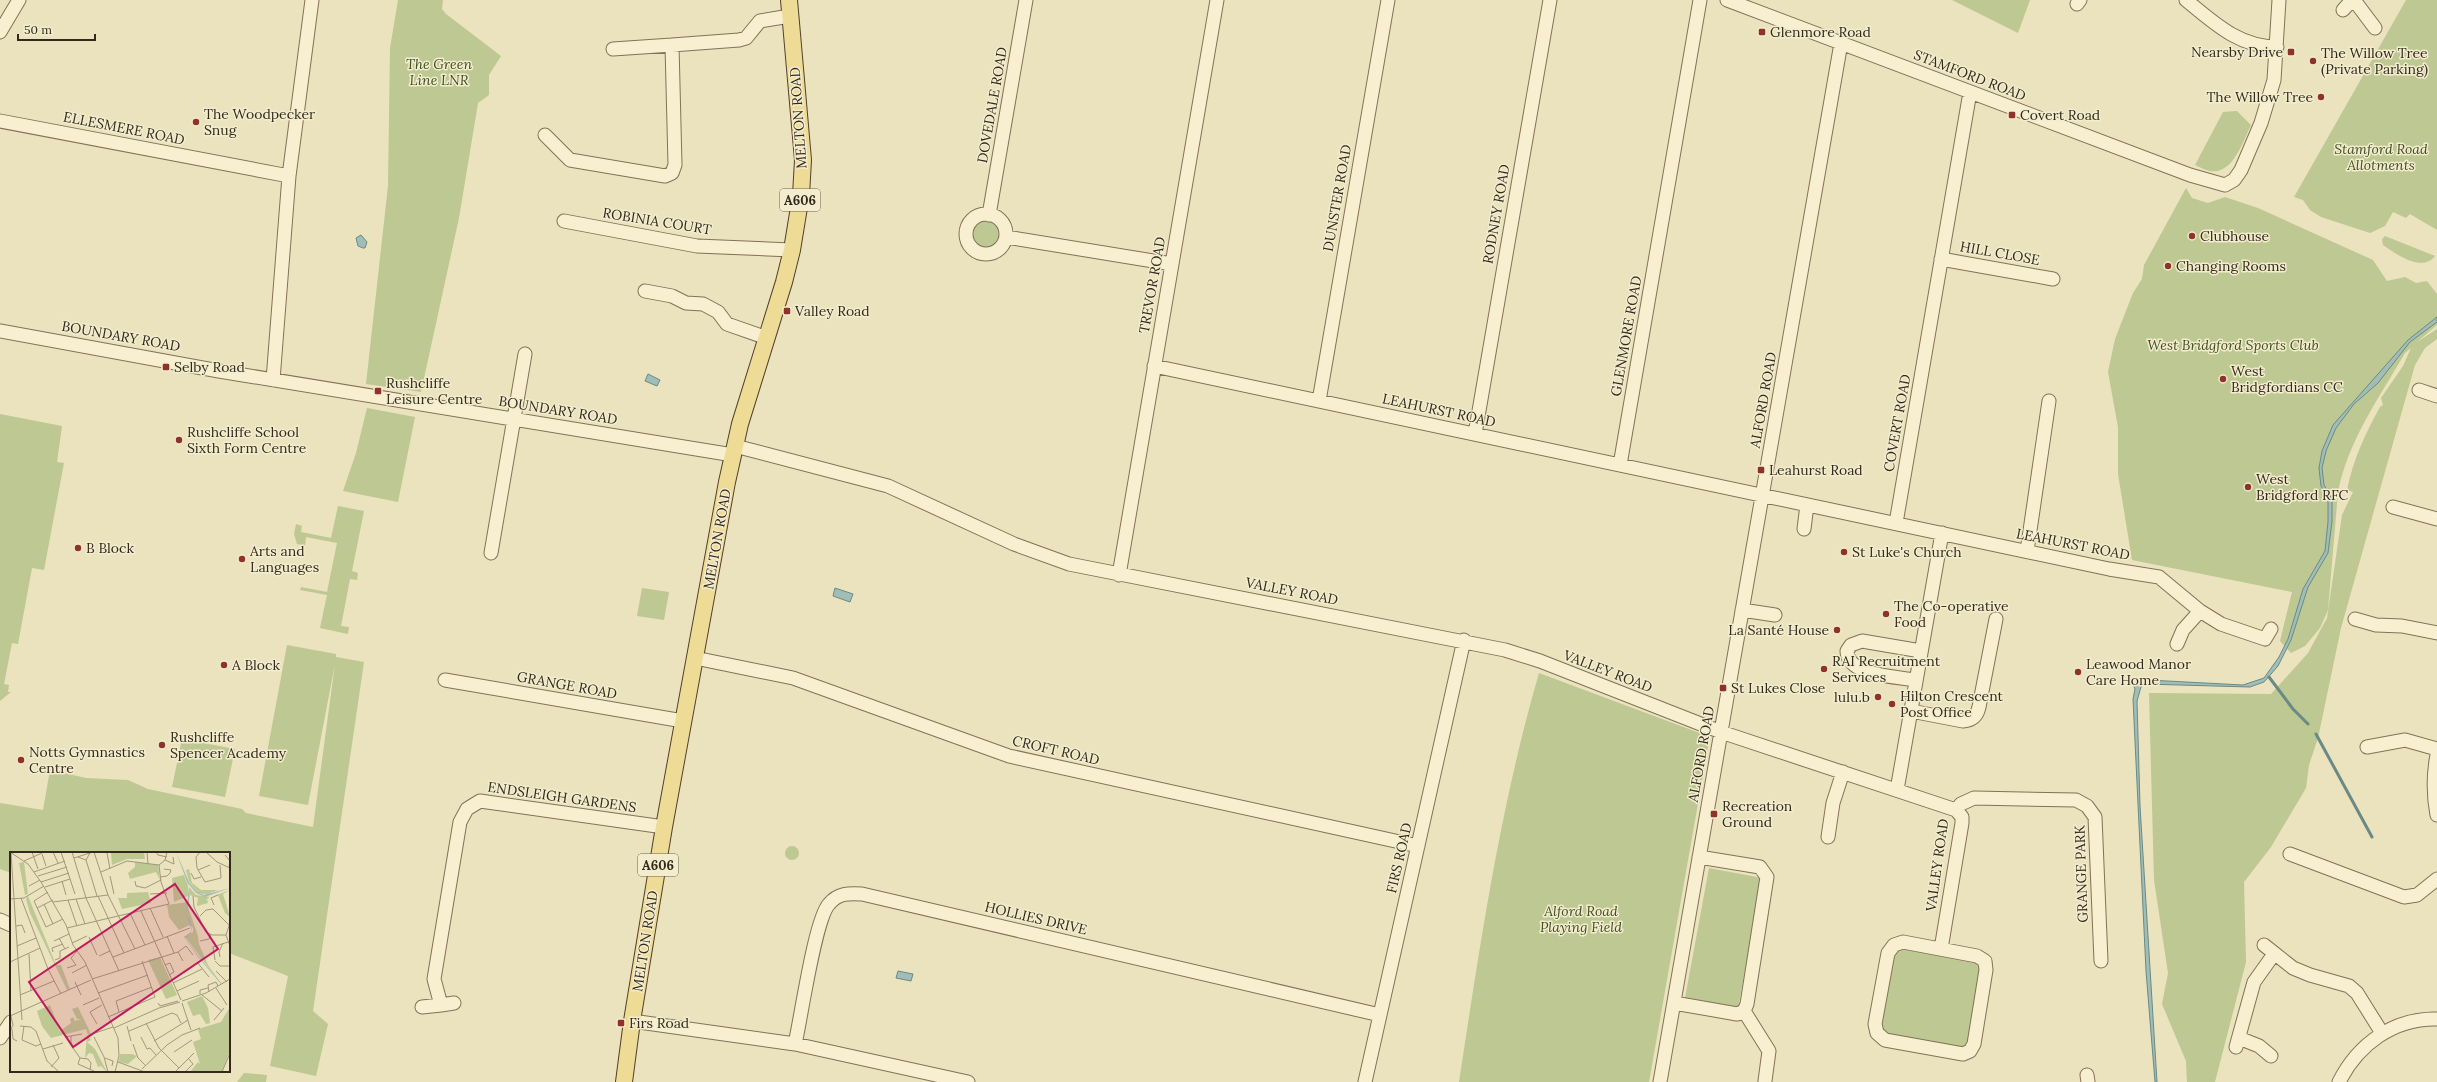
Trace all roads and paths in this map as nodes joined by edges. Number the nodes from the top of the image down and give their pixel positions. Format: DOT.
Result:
graph roads {
  1 [pos="19,0"];
  2 [pos="312,0"];
  3 [pos="1026,0"];
  4 [pos="1217,0"];
  5 [pos="1388,0"];
  6 [pos="1550,0"];
  7 [pos="1700,0"];
  8 [pos="1727,0"];
  9 [pos="2186,0"];
  10 [pos="2279,0"];
  11 [pos="2350,3"];
  12 [pos="789,8"];
  13 [pos="2375,28"];
  14 [pos="0,32"];
  15 [pos="1841,43"];
  16 [pos="672,45"];
  17 [pos="2277,47"];
  18 [pos="614,49"];
  19 [pos="1970,92"];
  20 [pos="0,121"];
  21 [pos="545,135"];
  22 [pos="289,176"];
  23 [pos="989,215"];
  24 [pos="564,221"];
  25 [pos="1006,237"];
  26 [pos="792,250"];
  27 [pos="1941,259"];
  28 [pos="1172,264"];
  29 [pos="2053,279"];
  30 [pos="646,291"];
  31 [pos="0,331"];
  32 [pos="767,338"];
  33 [pos="525,354"];
  34 [pos="1154,366"];
  35 [pos="273,380"];
  36 [pos="2419,390"];
  37 [pos="2437,396"];
  38 [pos="1319,401"];
  39 [pos="2049,401"];
  40 [pos="513,419"];
  41 [pos="1475,434"];
  42 [pos="734,450"];
  43 [pos="1620,465"];
  44 [pos="1762,495"];
  45 [pos="1807,505"];
  46 [pos="2393,507"];
  47 [pos="2437,519"];
  48 [pos="1896,523"];
  49 [pos="1804,529"];
  50 [pos="1942,533"];
  51 [pos="2027,551"];
  52 [pos="491,553"];
  53 [pos="1118,575"];
  54 [pos="1742,610"];
  55 [pos="2200,611"];
  56 [pos="1775,615"];
  57 [pos="1996,619"];
  58 [pos="2355,619"];
  59 [pos="2271,630"];
  60 [pos="2437,634"];
  61 [pos="1464,640"];
  62 [pos="2177,644"];
  63 [pos="1921,651"];
  64 [pos="695,658"];
  65 [pos="445,680"];
  66 [pos="1916,680"];
  67 [pos="1911,712"];
  68 [pos="683,721"];
  69 [pos="1721,732"];
  70 [pos="2367,747"];
  71 [pos="2437,749"];
  72 [pos="2437,755"];
  73 [pos="1843,772"];
  74 [pos="1897,790"];
  75 [pos="2435,795"];
  76 [pos="1956,810"];
  77 [pos="2437,815"];
  78 [pos="664,828"];
  79 [pos="1828,837"];
  80 [pos="1418,846"];
  81 [pos="2290,854"];
  82 [pos="1700,857"];
  83 [pos="2437,880"];
  84 [pos="0,920"];
  85 [pos="10,925"];
  86 [pos="2264,945"];
  87 [pos="1940,949"];
  88 [pos="2274,954"];
  89 [pos="2101,961"];
  90 [pos="1674,1003"];
  91 [pos="422,1007"];
  92 [pos="1744,1011"];
  93 [pos="1380,1015"];
  94 [pos="2437,1019"];
  95 [pos="632,1021"];
  96 [pos="10,1023"];
  97 [pos="2382,1033"];
  98 [pos="0,1038"];
  99 [pos="795,1044"];
  100 [pos="2271,1056"];
  101 [pos="1765,1081"];
  102 [pos="624,1082"];
  103 [pos="968,1082"];
  104 [pos="1365,1082"];
  105 [pos="1660,1082"];
  106 [pos="2339,1082"];
  1 -- 14 [label="street"];
  2 -- 22 [label="street"];
  3 -- 23 [label="street, DOVEDALE ROAD"];
  4 -- 28 [label="street, TREVOR ROAD"];
  5 -- 38 [label="street, DUNSTER ROAD"];
  6 -- 41 [label="street, RODNEY ROAD"];
  7 -- 43 [label="street, GLENMORE ROAD"];
  8 -- 15 [label="street, STAMFORD ROAD"];
  9 -- 17 [label="street"];
  10 -- 17 [label="street"];
  11 -- 13 [label="street"];
  12 -- 16 [label="street"];
  12 -- 26 [label="main road, MELTON ROAD / A606"];
  15 -- 19 [label="street, STAMFORD ROAD"];
  15 -- 44 [label="street, ALFORD ROAD"];
  16 -- 18 [label="street"];
  16 -- 21 [label="street"];
  17 -- 19 [label="street, STAMFORD ROAD"];
  19 -- 27 [label="street, COVERT ROAD"];
  20 -- 22 [label="street, ELLESMERE ROAD"];
  22 -- 35 [label="street"];
  23 -- 25 [label="street"];
  23 -- 25 [label="street"];
  24 -- 26 [label="street, ROBINIA COURT"];
  25 -- 28 [label="street"];
  26 -- 32 [label="main road, MELTON ROAD / A606"];
  27 -- 29 [label="street, HILL CLOSE"];
  27 -- 48 [label="street, COVERT ROAD"];
  28 -- 34 [label="street, TREVOR ROAD"];
  30 -- 32 [label="street"];
  31 -- 35 [label="street, BOUNDARY ROAD"];
  32 -- 42 [label="main road, MELTON ROAD / A606"];
  33 -- 40 [label="street"];
  34 -- 38 [label="street, LEAHURST ROAD"];
  34 -- 53 [label="street, TREVOR ROAD"];
  35 -- 40 [label="street, BOUNDARY ROAD"];
  36 -- 37 [label="street"];
  38 -- 41 [label="street, LEAHURST ROAD"];
  39 -- 51 [label="street"];
  40 -- 42 [label="street, BOUNDARY ROAD"];
  40 -- 52 [label="street"];
  41 -- 43 [label="street, LEAHURST ROAD"];
  42 -- 53 [label="street, VALLEY ROAD"];
  42 -- 64 [label="main road, MELTON ROAD / A606"];
  43 -- 44 [label="street, LEAHURST ROAD"];
  44 -- 45 [label="street, LEAHURST ROAD"];
  44 -- 54 [label="street, ALFORD ROAD"];
  45 -- 48 [label="street, LEAHURST ROAD"];
  45 -- 49 [label="street"];
  46 -- 47 [label="street"];
  48 -- 50 [label="street, LEAHURST ROAD"];
  50 -- 51 [label="street, LEAHURST ROAD"];
  50 -- 63 [label="street"];
  51 -- 55 [label="street, LEAHURST ROAD"];
  53 -- 61 [label="street, VALLEY ROAD"];
  54 -- 56 [label="street"];
  54 -- 69 [label="street, ALFORD ROAD"];
  55 -- 59 [label="street, LEAHURST ROAD"];
  55 -- 62 [label="street"];
  57 -- 67 [label="street"];
  58 -- 60 [label="street"];
  61 -- 69 [label="street, VALLEY ROAD"];
  61 -- 80 [label="street, FIRS ROAD"];
  63 -- 66 [label="street"];
  63 -- 66 [label="street"];
  64 -- 68 [label="main road, MELTON ROAD / A606"];
  64 -- 80 [label="street, CROFT ROAD"];
  65 -- 68 [label="street, GRANGE ROAD"];
  66 -- 67 [label="street"];
  67 -- 74 [label="street"];
  68 -- 78 [label="main road, MELTON ROAD / A606"];
  69 -- 73 [label="street, VALLEY ROAD"];
  69 -- 82 [label="street, ALFORD ROAD"];
  70 -- 71 [label="street"];
  72 -- 75 [label="street"];
  73 -- 74 [label="street, VALLEY ROAD"];
  73 -- 79 [label="street"];
  74 -- 76 [label="street, VALLEY ROAD"];
  75 -- 77 [label="street"];
  76 -- 87 [label="street, VALLEY ROAD"];
  76 -- 89 [label="street, GRANGE PARK"];
  78 -- 91 [label="street, ENDSLEIGH GARDENS"];
  78 -- 95 [label="main road, MELTON ROAD / A606"];
  80 -- 93 [label="street, FIRS ROAD"];
  81 -- 83 [label="street"];
  82 -- 90 [label="street, ALFORD ROAD"];
  82 -- 92 [label="street"];
  84 -- 85 [label="street"];
  86 -- 88 [label="street"];
  87 -- 87 [label="street"];
  88 -- 97 [label="street"];
  88 -- 100 [label="street"];
  90 -- 92 [label="street"];
  90 -- 105 [label="street, ALFORD ROAD"];
  92 -- 101 [label="street"];
  93 -- 99 [label="street, HOLLIES DRIVE"];
  93 -- 104 [label="street, FIRS ROAD"];
  94 -- 97 [label="street"];
  95 -- 99 [label="street"];
  95 -- 102 [label="main road, MELTON ROAD / A606"];
  96 -- 98 [label="street"];
  97 -- 106 [label="street"];
  99 -- 103 [label="street"];
}
